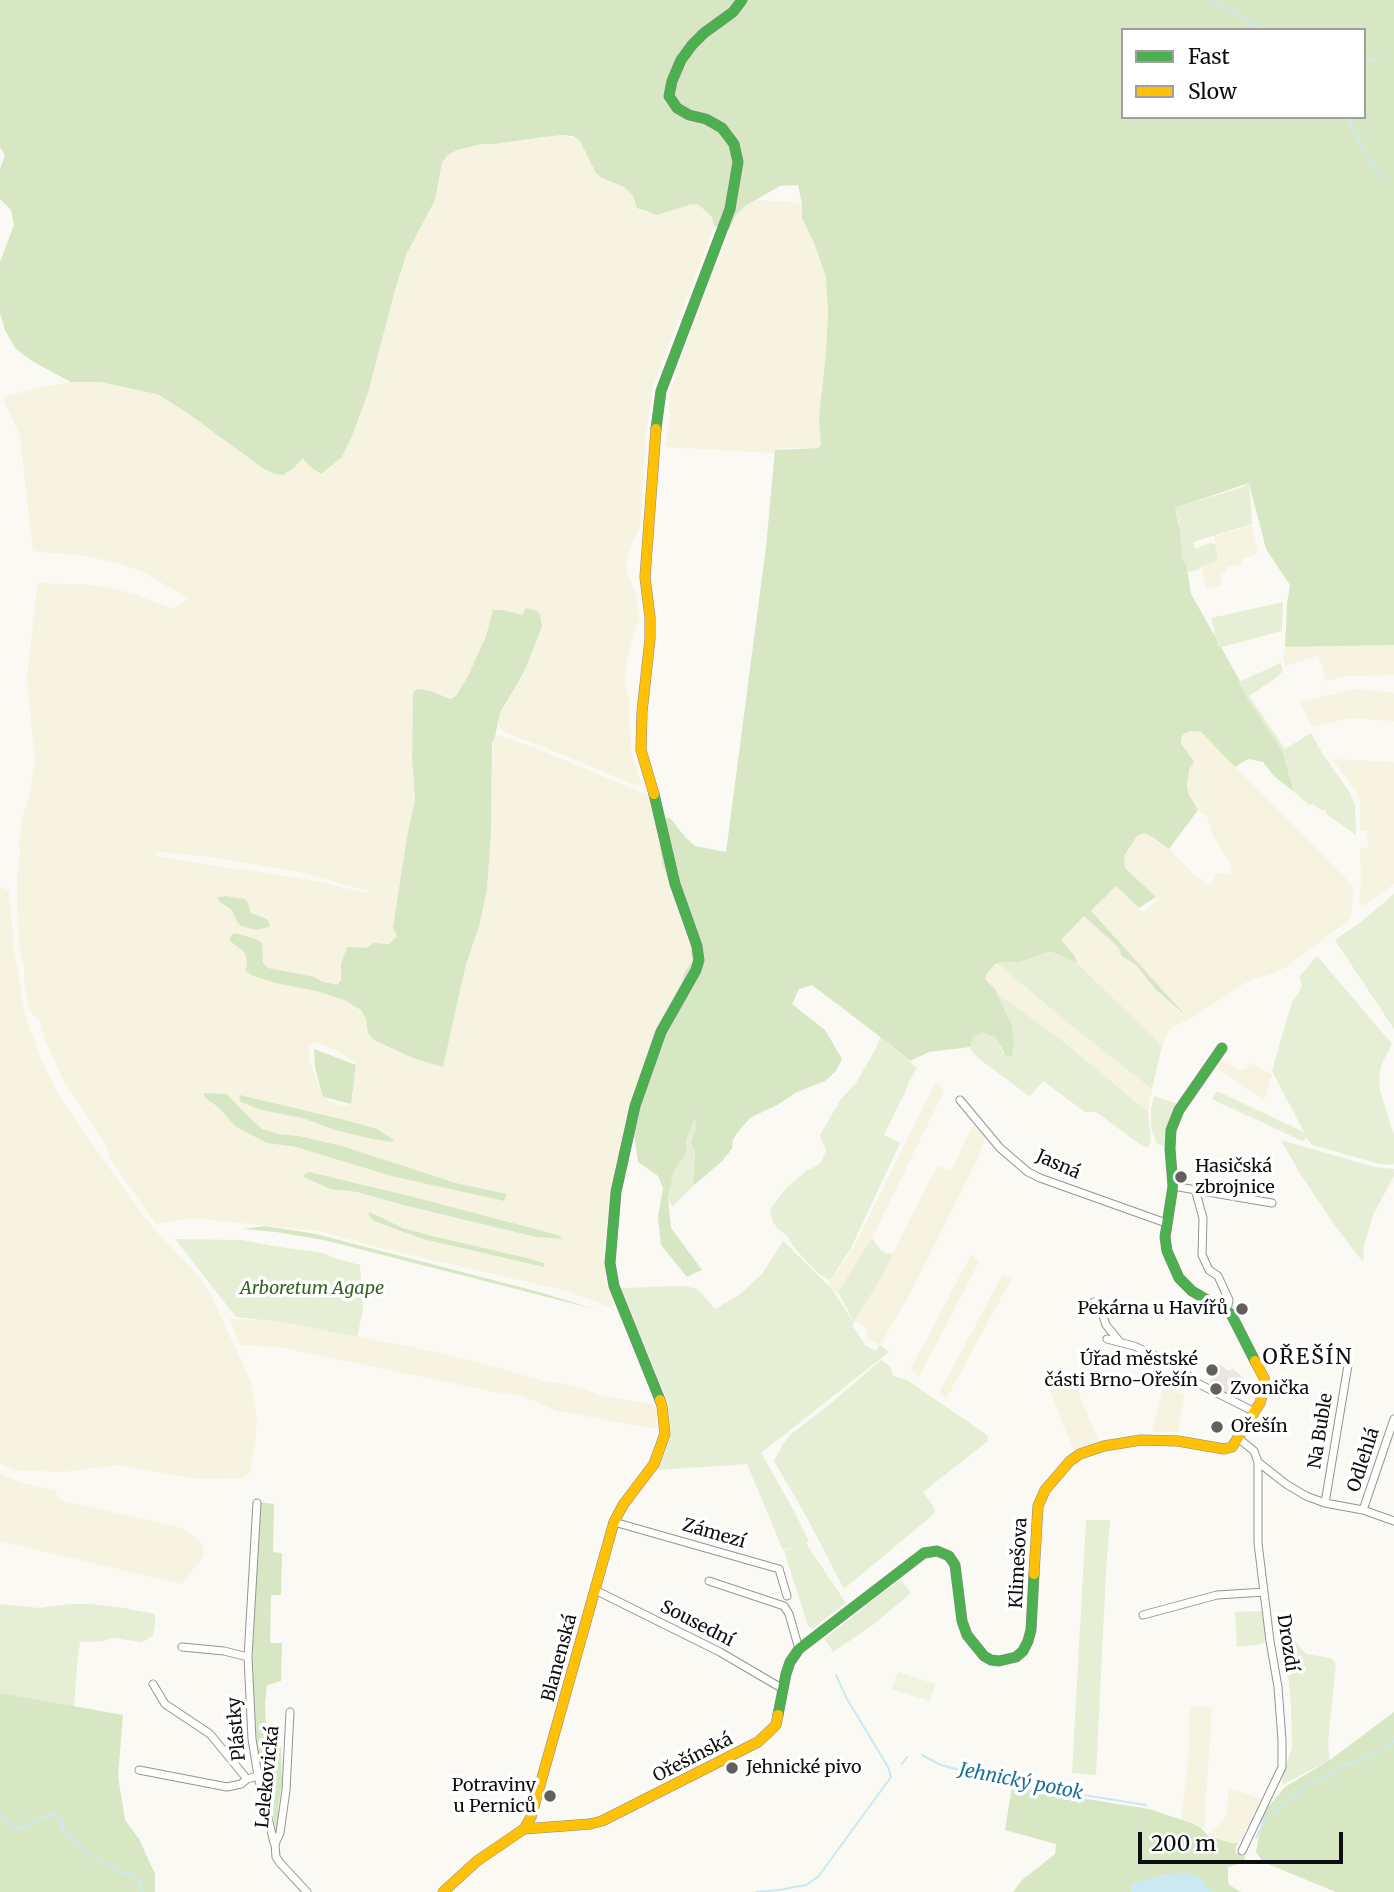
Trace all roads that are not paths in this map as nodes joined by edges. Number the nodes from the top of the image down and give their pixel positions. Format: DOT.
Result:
graph roads {
  1 [pos="742,0"];
  2 [pos="1222,1048"];
  3 [pos="960,1100"];
  4 [pos="1173,1186"];
  5 [pos="1195,1189"];
  6 [pos="1272,1203"];
  7 [pos="1166,1223"];
  8 [pos="1094,1302"];
  9 [pos="1227,1311"];
  10 [pos="1107,1339"];
  11 [pos="1120,1342"];
  12 [pos="1348,1365"];
  13 [pos="1255,1412"];
  14 [pos="1394,1419"];
  15 [pos="1238,1438"];
  16 [pos="1258,1462"];
  17 [pos="257,1503"];
  18 [pos="1325,1503"];
  19 [pos="1363,1510"];
  20 [pos="1394,1521"];
  21 [pos="614,1522"];
  22 [pos="709,1581"];
  23 [pos="595,1590"];
  24 [pos="1264,1592"];
  25 [pos="788,1596"];
  26 [pos="1143,1615"];
  27 [pos="813,1638"];
  28 [pos="182,1647"];
  29 [pos="800,1649"];
  30 [pos="248,1657"];
  31 [pos="153,1684"];
  32 [pos="783,1689"];
  33 [pos="290,1712"];
  34 [pos="139,1770"];
  35 [pos="258,1776"];
  36 [pos="247,1779"];
  37 [pos="524,1829"];
  38 [pos="275,1844"];
  39 [pos="1242,1851"];
  40 [pos="307,1892"];
  41 [pos="443,1892"];
  1 -- 21 [label="street, Blanenská"];
  2 -- 4 [label="street"];
  3 -- 7 [label="street, Jasná"];
  4 -- 5 [label="street"];
  4 -- 7 [label="street"];
  5 -- 6 [label="street"];
  5 -- 9 [label="street"];
  7 -- 9 [label="street"];
  8 -- 11 [label="street"];
  9 -- 13 [label="street"];
  10 -- 11 [label="street"];
  11 -- 13 [label="street"];
  12 -- 18 [label="street, Na Buble"];
  13 -- 15 [label="street"];
  14 -- 19 [label="street, Odlehlá"];
  15 -- 16 [label="street"];
  15 -- 27 [label="street, Klimešova"];
  16 -- 18 [label="street"];
  16 -- 24 [label="street, Drozdí"];
  17 -- 30 [label="street, Plástky"];
  18 -- 19 [label="street"];
  19 -- 20 [label="street"];
  21 -- 23 [label="street, Blanenská"];
  21 -- 25 [label="street, Zámezí"];
  22 -- 29 [label="street"];
  23 -- 32 [label="street, Sousední"];
  23 -- 37 [label="street, Blanenská"];
  24 -- 26 [label="street"];
  24 -- 39 [label="street, Drozdí"];
  27 -- 29 [label="street, Ořešínská"];
  28 -- 30 [label="street"];
  29 -- 32 [label="street, Ořešínská"];
  30 -- 35 [label="street, Plástky"];
  31 -- 36 [label="street, Plástky"];
  32 -- 37 [label="street, Ořešínská"];
  33 -- 38 [label="street, Lelekovická"];
  34 -- 36 [label="street"];
  35 -- 36 [label="street, Plástky"];
  35 -- 38 [label="street, Lelekovická"];
  37 -- 41 [label="street"];
  38 -- 40 [label="street, Lelekovická"];
}
